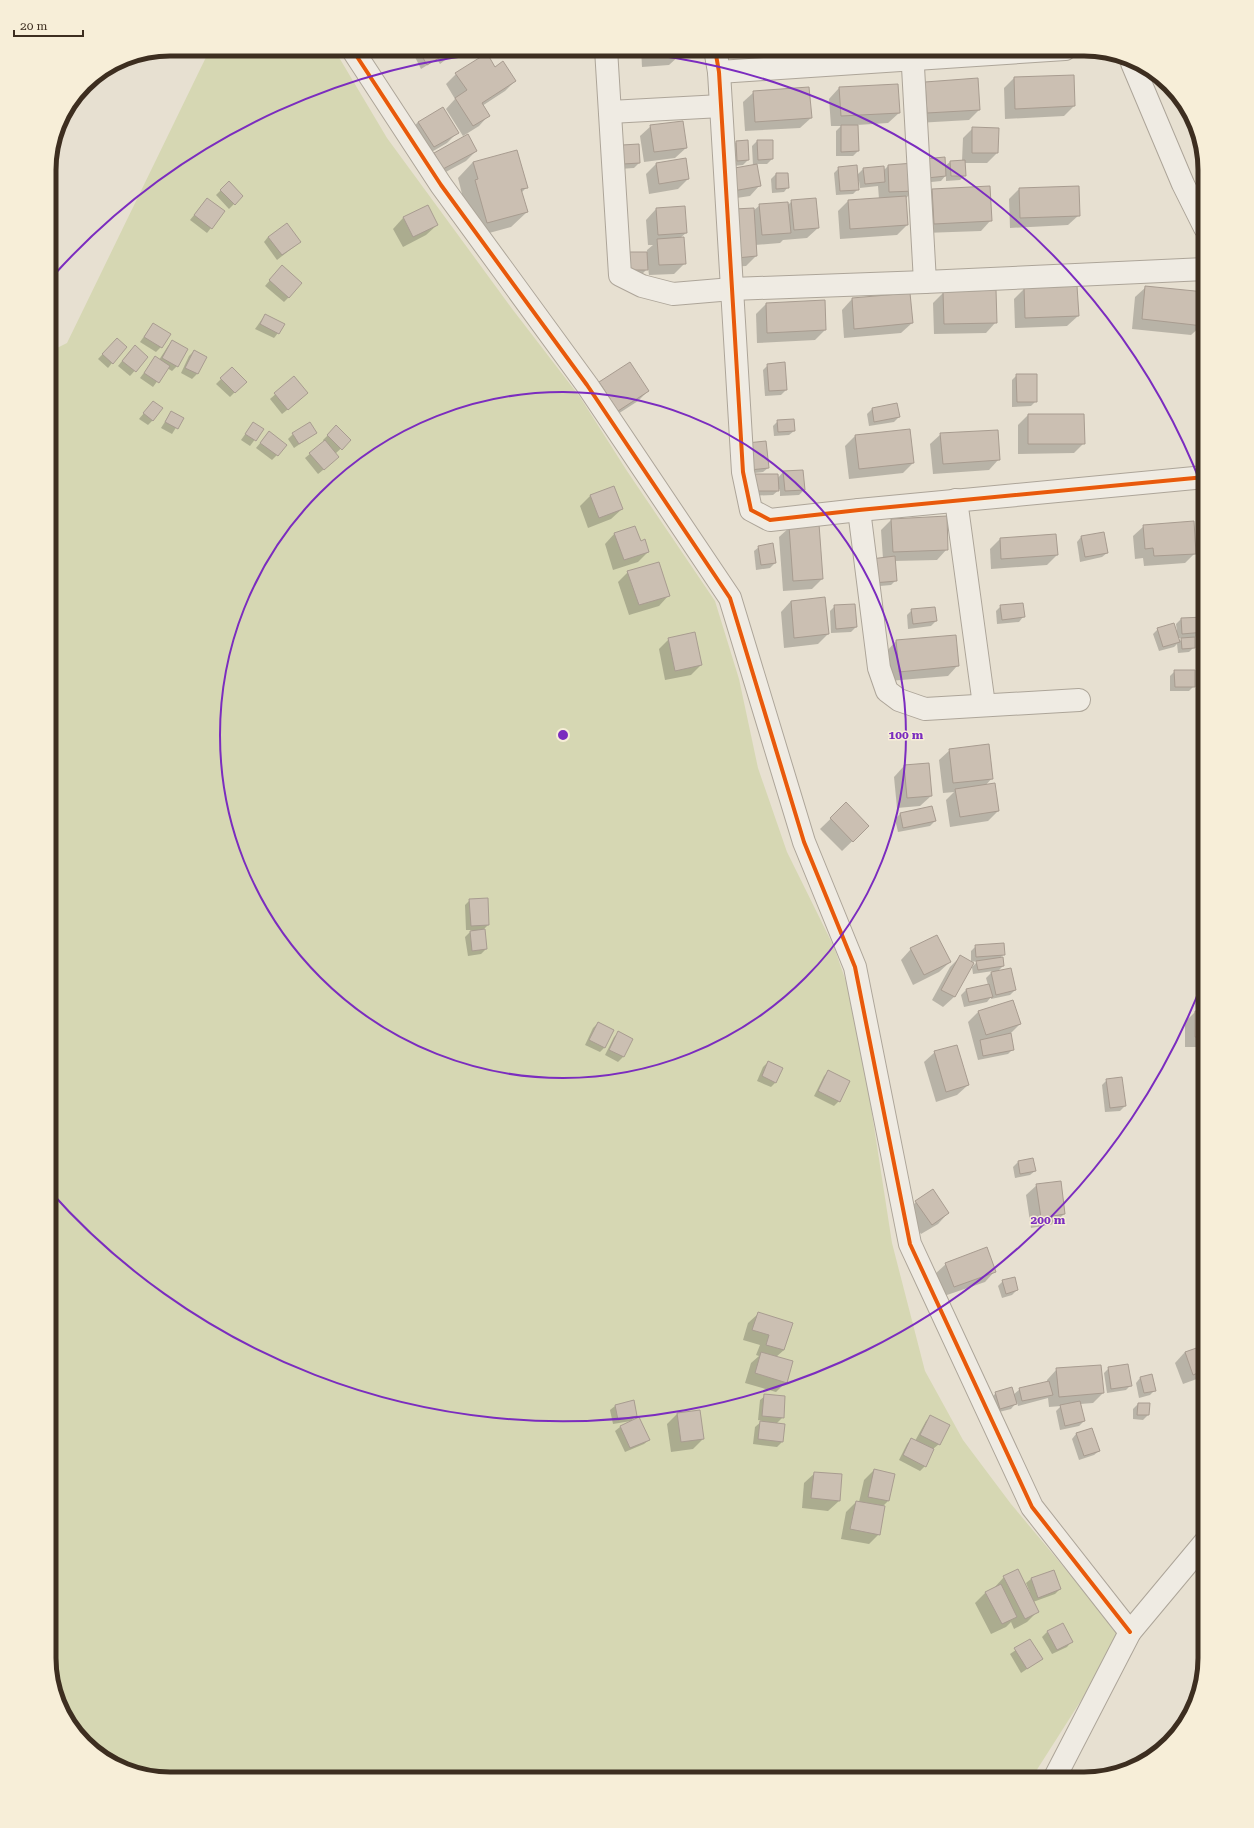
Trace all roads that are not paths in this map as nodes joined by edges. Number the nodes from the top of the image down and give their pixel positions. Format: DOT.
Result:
graph roads {
  1 [pos="357,56"];
  2 [pos="606,56"];
  3 [pos="716,56"];
  4 [pos="902,56"];
  5 [pos="913,56"];
  6 [pos="1134,68"];
  7 [pos="719,72"];
  8 [pos="721,106"];
  9 [pos="610,112"];
  10 [pos="1198,214"];
  11 [pos="1198,269"];
  12 [pos="925,282"];
  13 [pos="732,289"];
  14 [pos="1198,478"];
  15 [pos="956,500"];
  16 [pos="859,510"];
  17 [pos="1079,700"];
  18 [pos="984,705"];
  19 [pos="1198,1550"];
  20 [pos="1130,1632"];
  21 [pos="1058,1772"];
  1 -- 20 [label="street"];
  2 -- 9 [label="street"];
  3 -- 7 [label="street"];
  4 -- 7 [label="street"];
  5 -- 12 [label="street"];
  6 -- 10 [label="street"];
  7 -- 8 [label="street"];
  8 -- 9 [label="street"];
  8 -- 13 [label="street"];
  9 -- 13 [label="street"];
  11 -- 12 [label="street"];
  12 -- 13 [label="street"];
  13 -- 16 [label="street"];
  14 -- 15 [label="street"];
  15 -- 16 [label="street"];
  15 -- 18 [label="street"];
  16 -- 18 [label="street"];
  17 -- 18 [label="street"];
  19 -- 20 [label="street"];
  20 -- 21 [label="street"];
}
